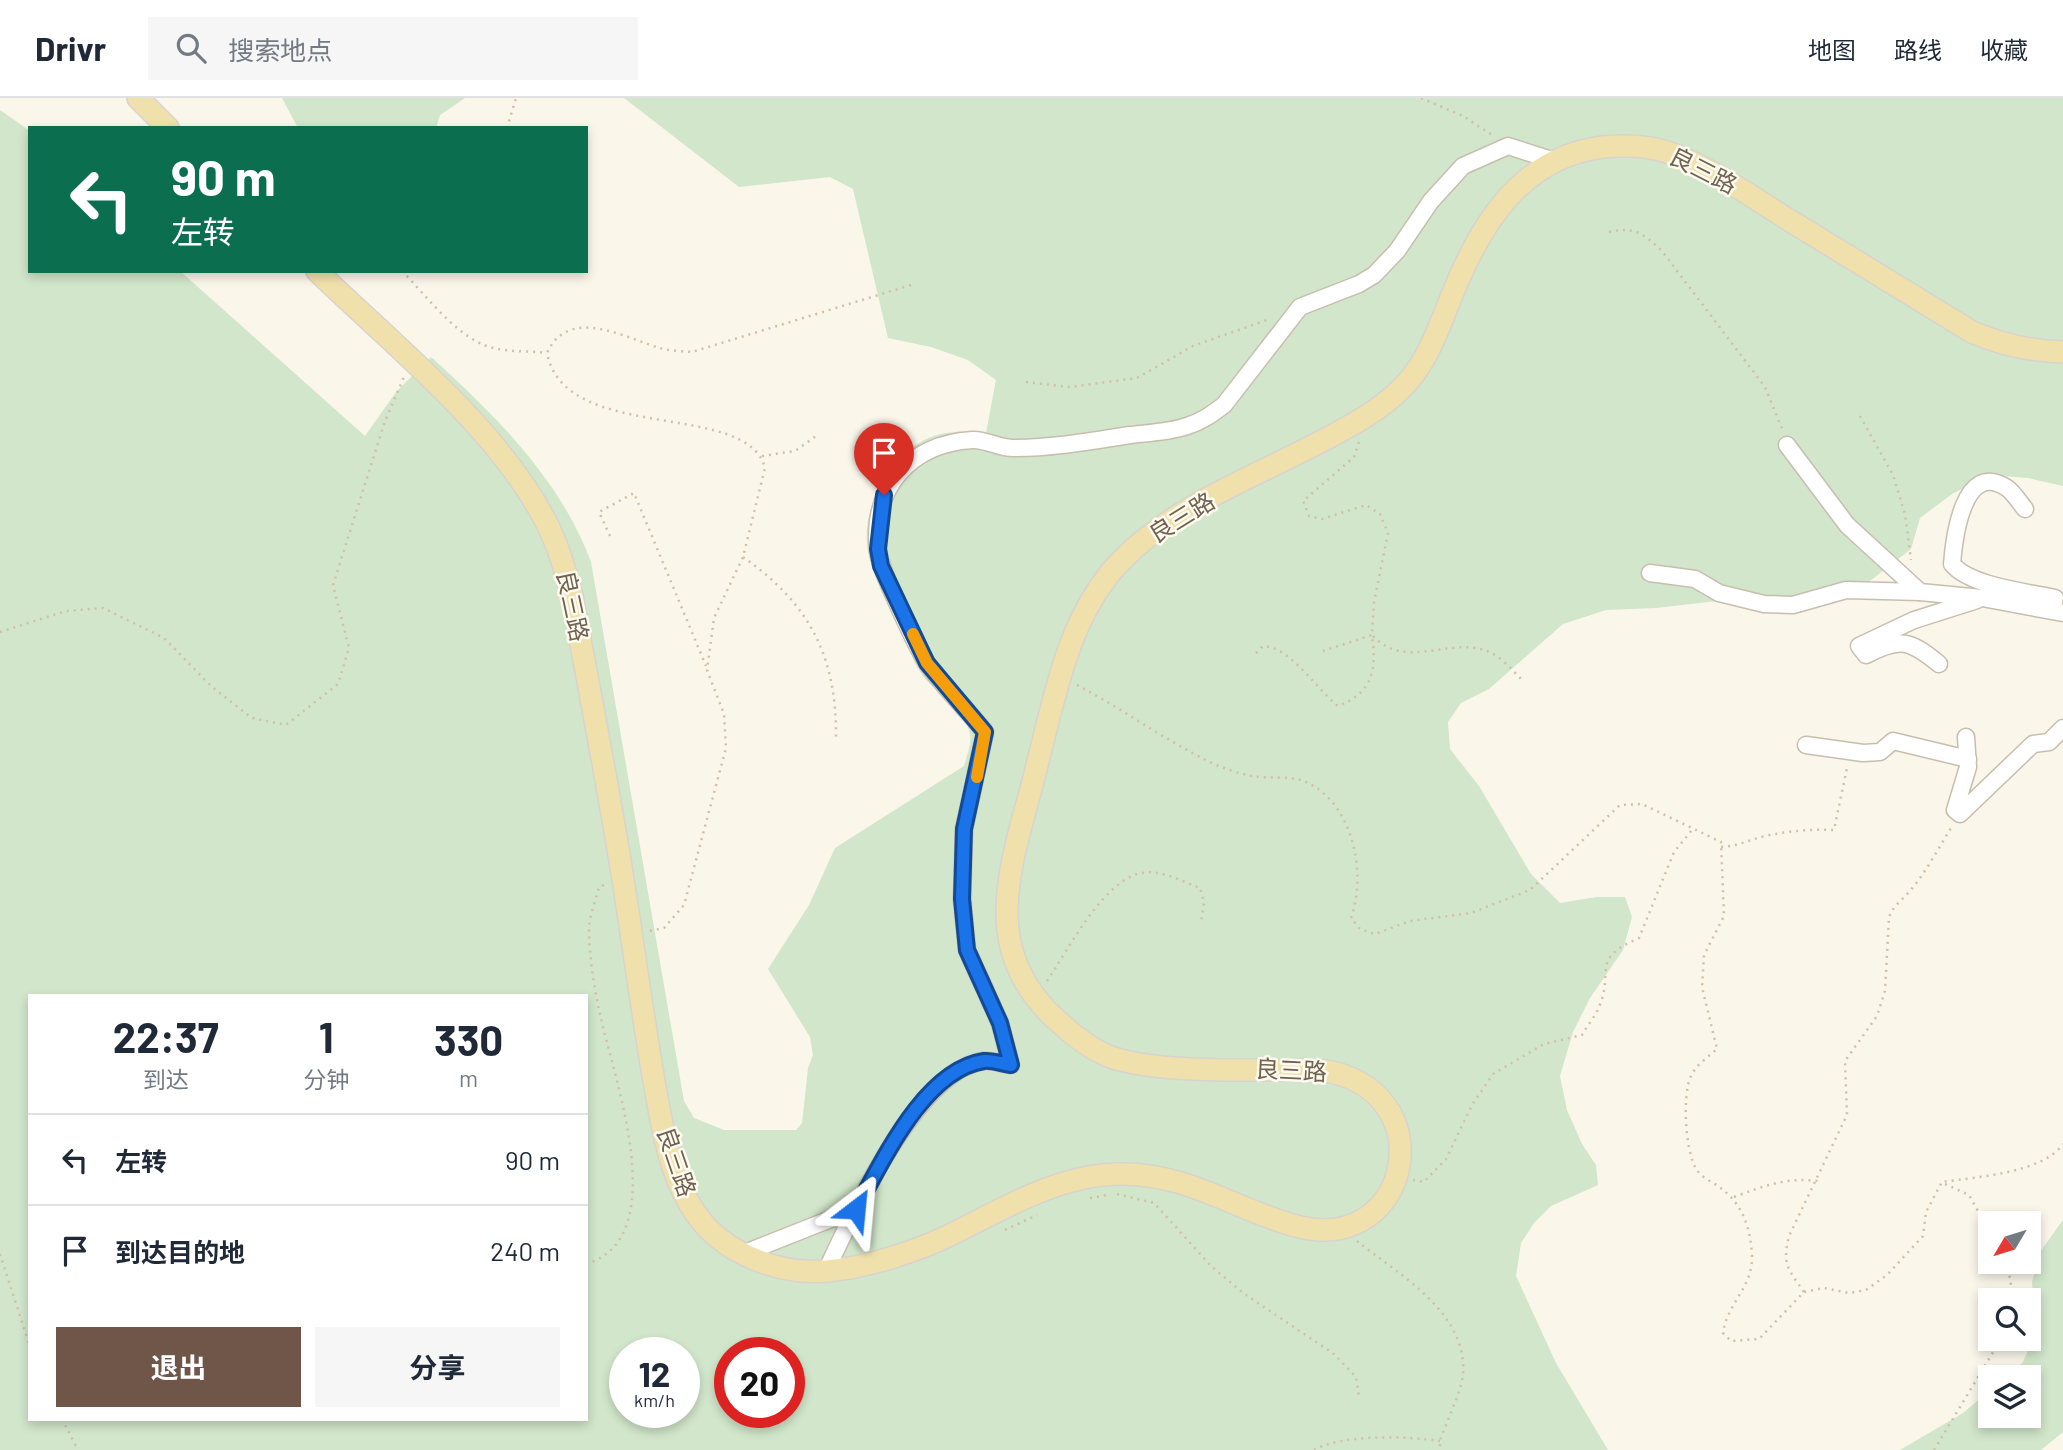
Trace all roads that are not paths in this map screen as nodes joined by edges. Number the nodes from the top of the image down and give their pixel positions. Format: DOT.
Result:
graph roads {
  1 [pos="138,98"];
  2 [pos="167,126"];
  3 [pos="1555,161"];
  4 [pos="319,273"];
  5 [pos="2063,352"];
  6 [pos="1787,444"];
  7 [pos="2025,509"];
  8 [pos="1650,573"];
  9 [pos="1920,592"];
  10 [pos="1982,598"];
  11 [pos="2058,611"];
  12 [pos="1939,664"];
  13 [pos="2063,728"];
  14 [pos="1966,737"];
  15 [pos="1806,745"];
  16 [pos="1968,760"];
  17 [pos="856,1209"];
  18 [pos="742,1254"];
  19 [pos="826,1271"];
  1 -- 2 [label="main road"];
  3 -- 5 [label="main road, 良三路"];
  3 -- 17 [label="street"];
  3 -- 19 [label="main road, 良三路"];
  4 -- 18 [label="main road, 良三路"];
  6 -- 9 [label="street"];
  7 -- 11 [label="street"];
  8 -- 9 [label="street"];
  9 -- 10 [label="street"];
  10 -- 11 [label="street"];
  10 -- 12 [label="street"];
  13 -- 16 [label="street"];
  14 -- 16 [label="street"];
  15 -- 16 [label="street"];
  17 -- 18 [label="street"];
  17 -- 19 [label="street"];
  18 -- 19 [label="main road, 良三路"];
}
